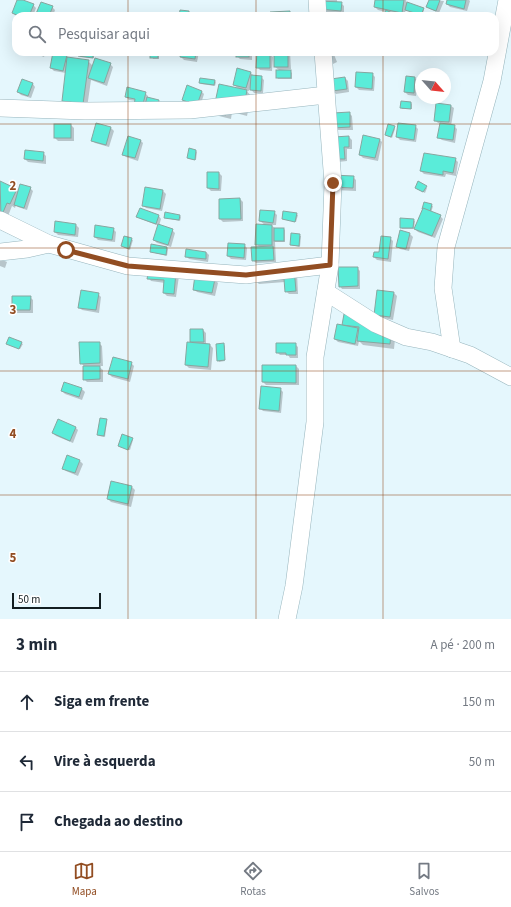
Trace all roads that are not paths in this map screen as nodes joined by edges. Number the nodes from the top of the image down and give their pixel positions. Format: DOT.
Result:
graph roads {
  1 [pos="317,0"];
  2 [pos="507,0"];
  3 [pos="318,12"];
  4 [pos="499,41"];
  5 [pos="322,56"];
  6 [pos="496,56"];
  7 [pos="326,95"];
  8 [pos="0,108"];
  9 [pos="0,220"];
  10 [pos="49,244"];
  11 [pos="0,252"];
  12 [pos="330,265"];
  13 [pos="326,292"];
  14 [pos="452,349"];
  15 [pos="511,377"];
  16 [pos="287,619"];
  1 -- 3 [label="street"];
  2 -- 4 [label="street"];
  5 -- 7 [label="street"];
  6 -- 14 [label="street"];
  7 -- 8 [label="street"];
  7 -- 12 [label="street"];
  9 -- 10 [label="street"];
  10 -- 11 [label="street"];
  10 -- 12 [label="street"];
  12 -- 13 [label="street"];
  13 -- 14 [label="street"];
  13 -- 16 [label="street"];
  14 -- 15 [label="street"];
}
